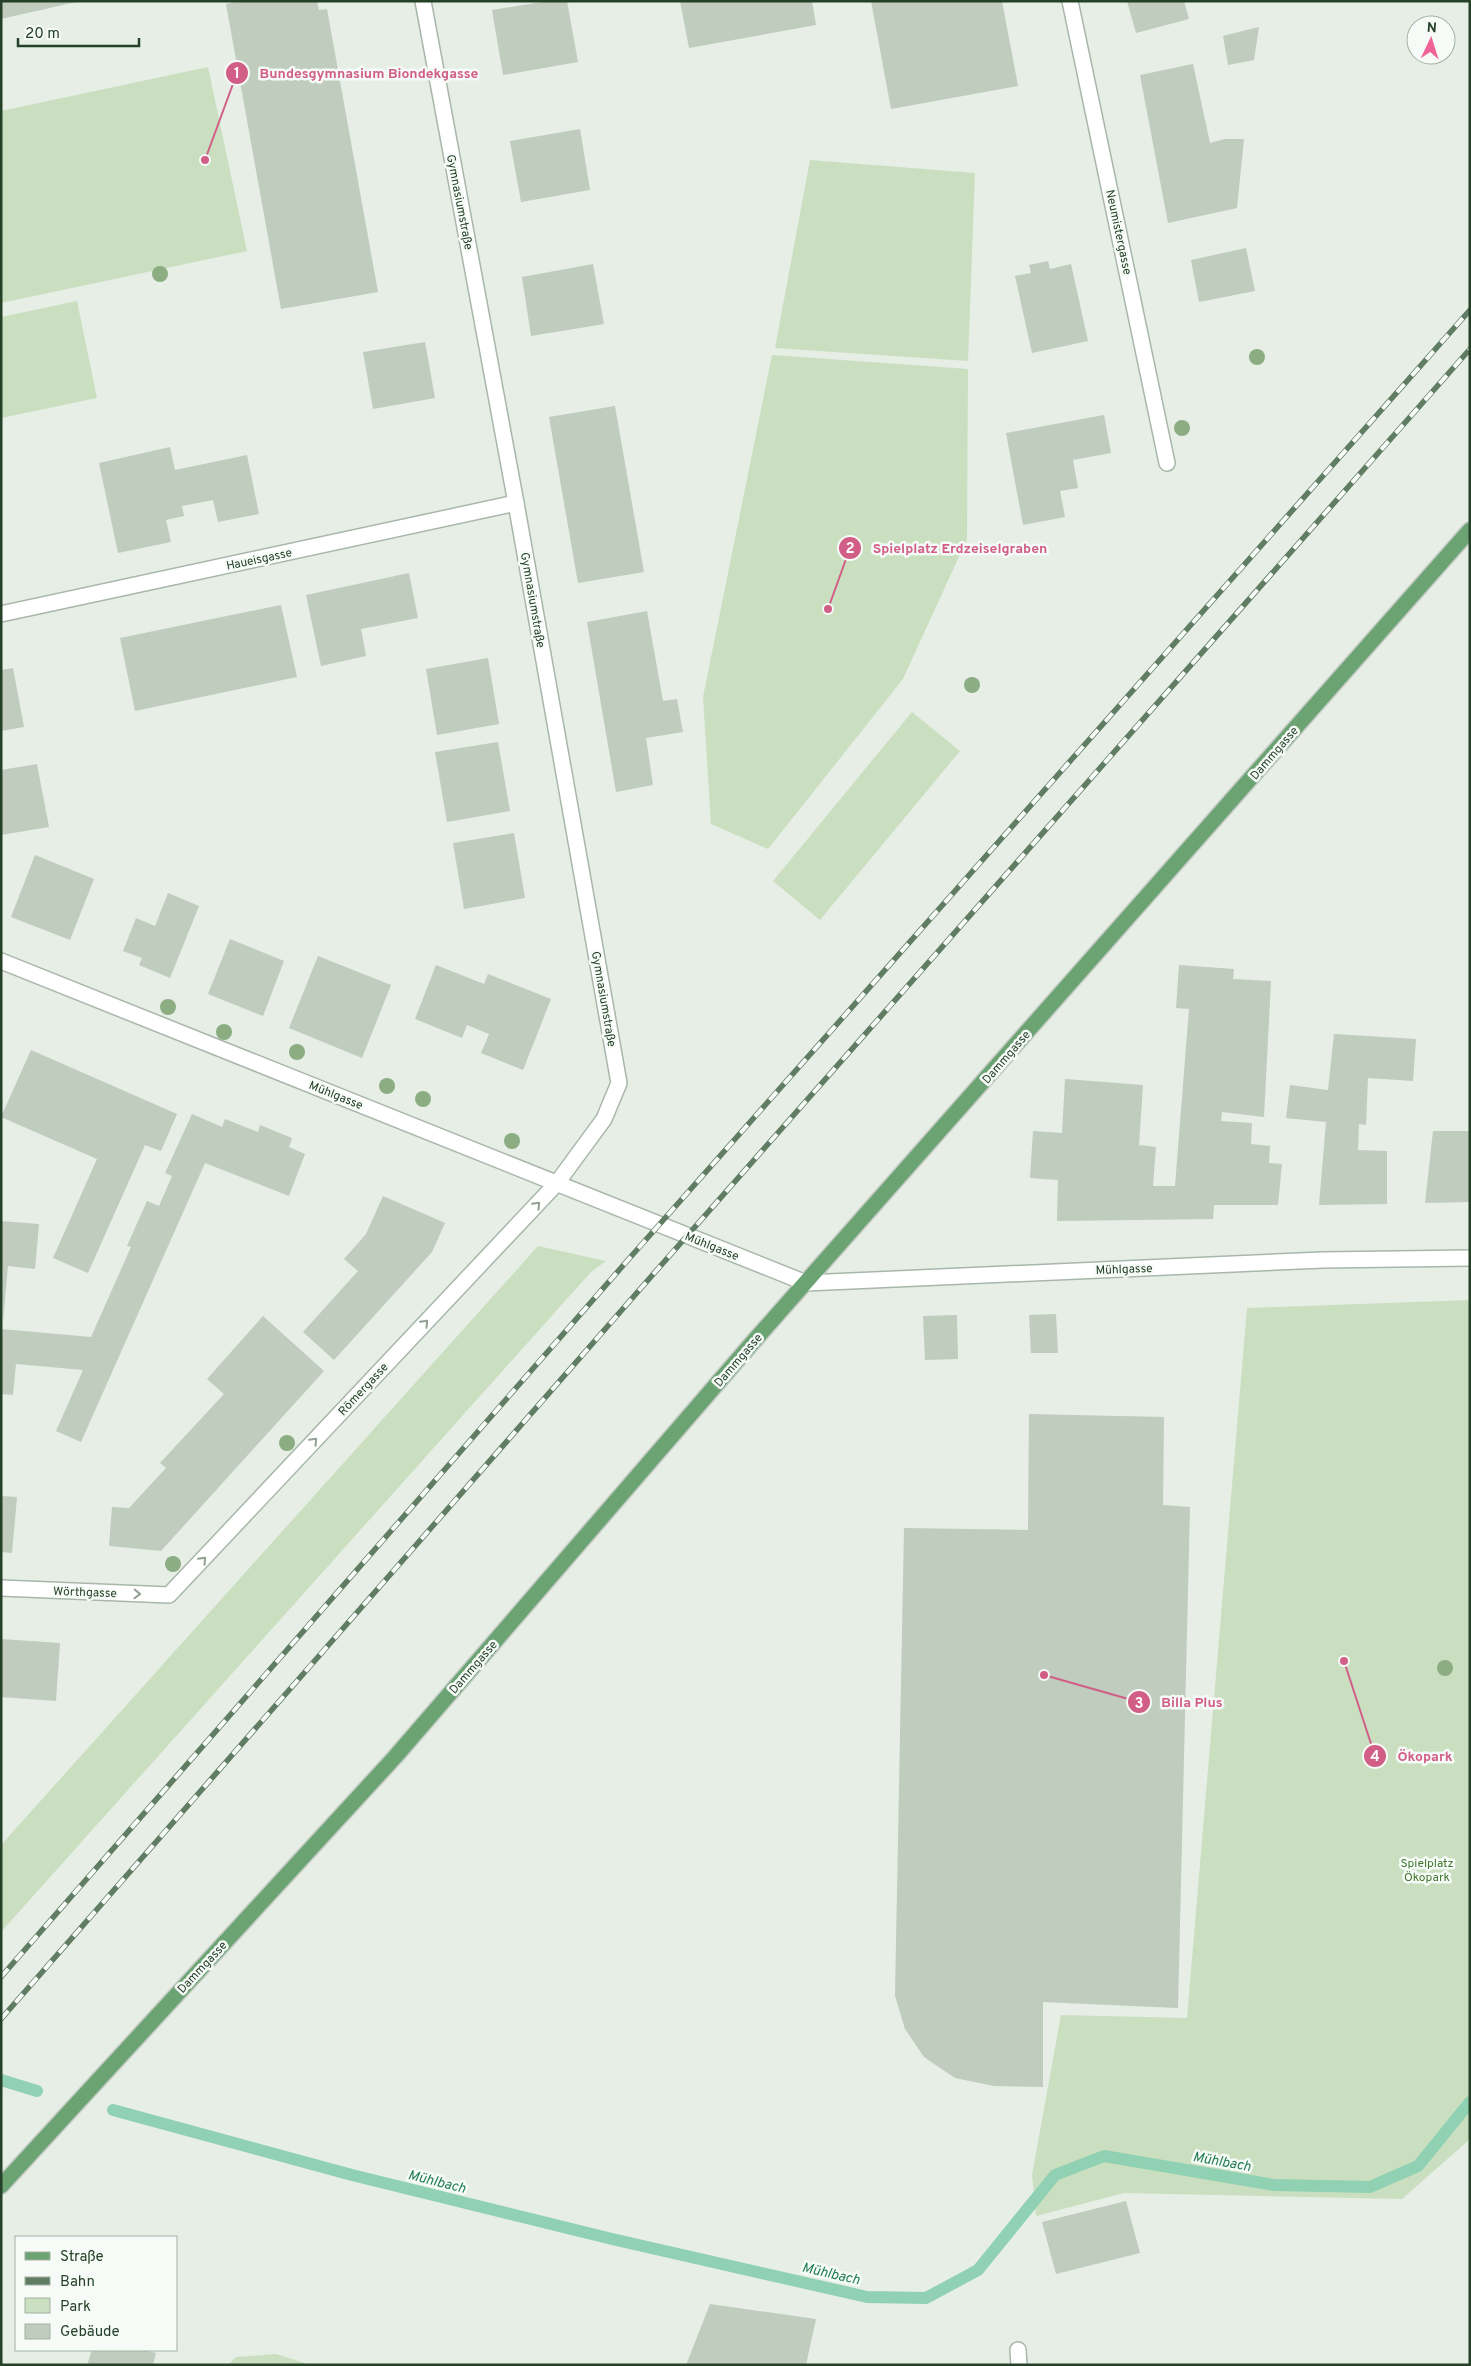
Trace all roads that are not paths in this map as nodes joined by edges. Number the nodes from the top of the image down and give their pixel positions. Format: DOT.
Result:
graph roads {
  1 [pos="422,1"];
  2 [pos="1070,1"];
  3 [pos="1167,463"];
  4 [pos="516,503"];
  5 [pos="1470,530"];
  6 [pos="1,614"];
  7 [pos="1,961"];
  8 [pos="557,1183"];
  9 [pos="1470,1258"];
  10 [pos="806,1283"];
  11 [pos="1,1588"];
  12 [pos="169,1595"];
  13 [pos="1,2186"];
  1 -- 4 [label="street, Gymnasiumstraße"];
  2 -- 3 [label="street, Neumistergasse"];
  4 -- 6 [label="street, Haueisgasse"];
  4 -- 8 [label="street, Gymnasiumstraße"];
  5 -- 10 [label="main road, Dammgasse"];
  7 -- 8 [label="street, Mühlgasse"];
  8 -- 10 [label="street, Mühlgasse"];
  12 -- 8 [label="street, Römergasse, one-way"];
  9 -- 10 [label="street, Mühlgasse"];
  10 -- 13 [label="main road, Dammgasse"];
  11 -- 12 [label="street, Wörthgasse, one-way"];
}
